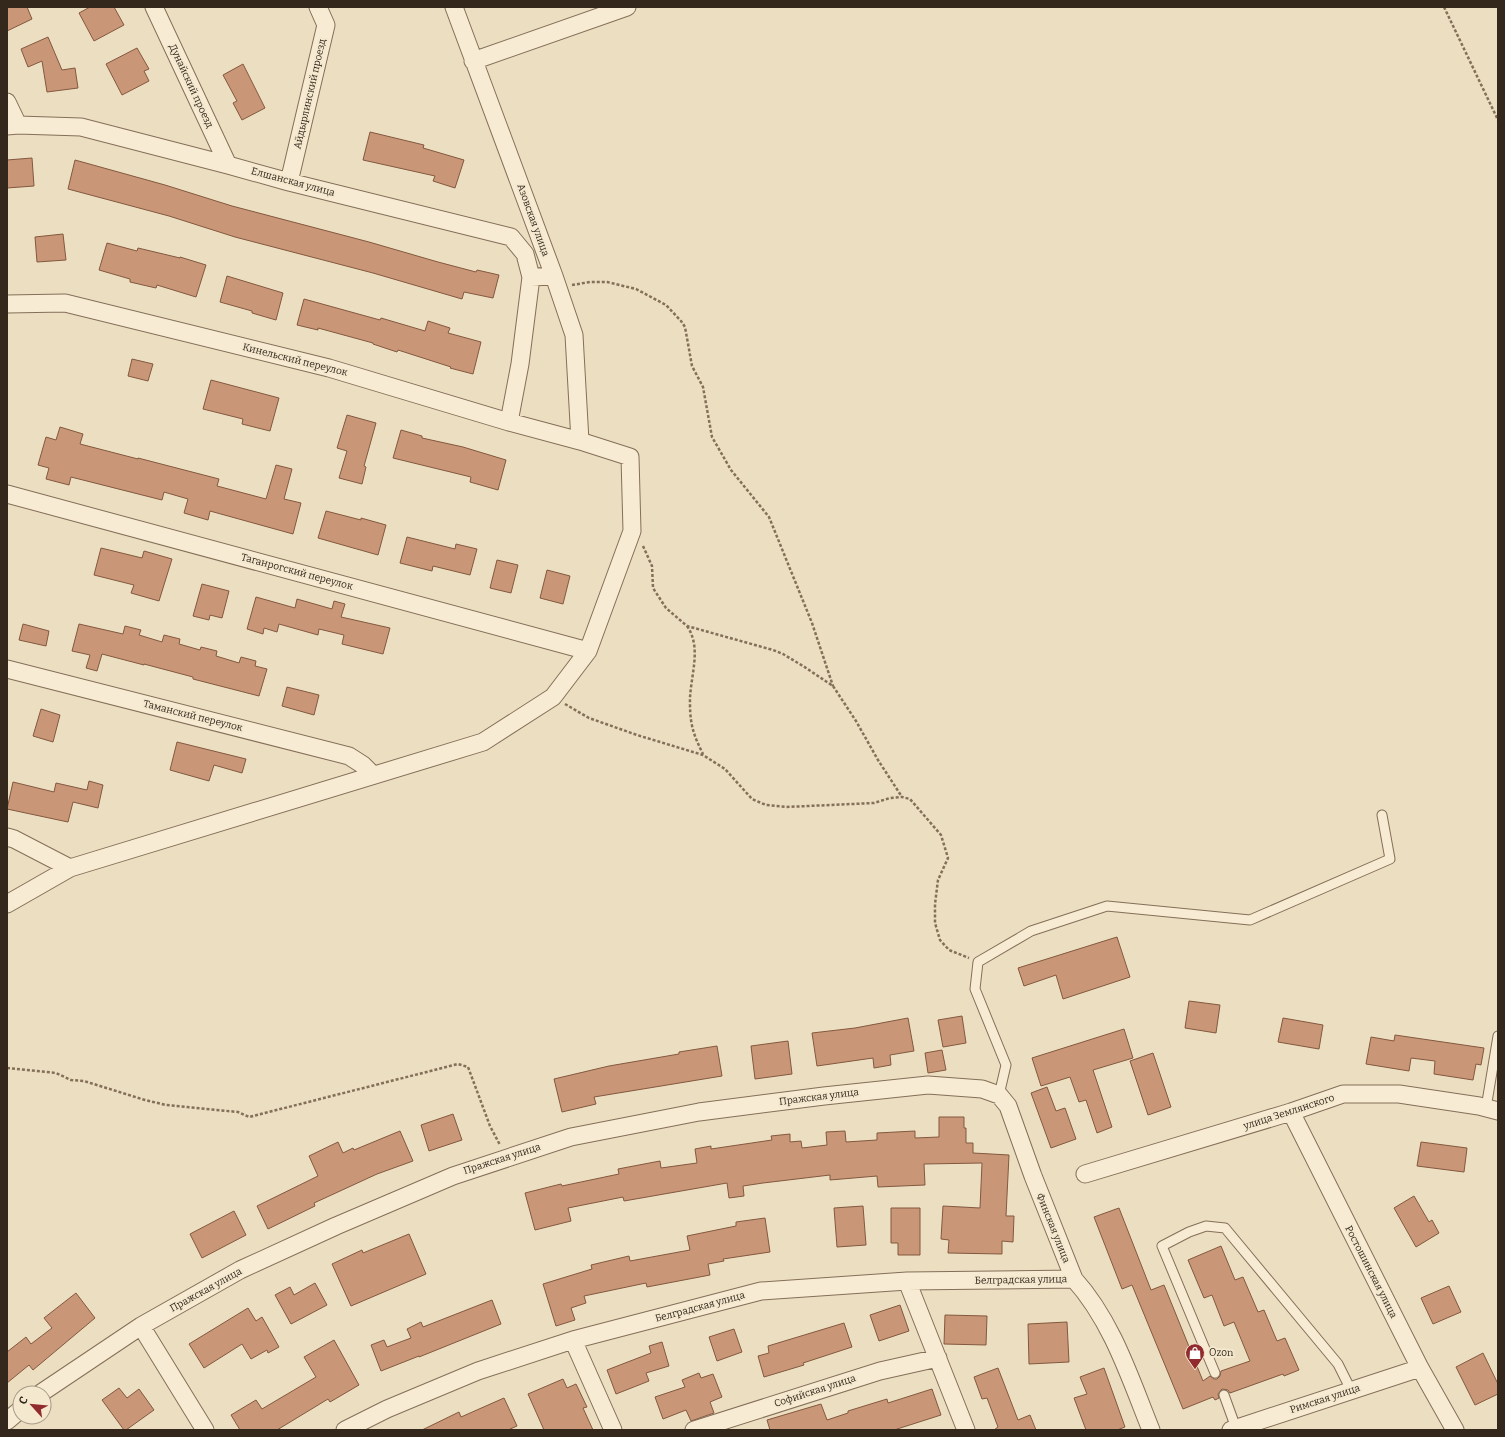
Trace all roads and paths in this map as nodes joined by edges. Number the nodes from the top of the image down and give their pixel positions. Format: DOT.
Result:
graph roads {
  1 [pos="154,7"];
  2 [pos="318,7"];
  3 [pos="454,7"];
  4 [pos="627,7"];
  5 [pos="1444,7"];
  6 [pos="474,61"];
  7 [pos="7,102"];
  8 [pos="1498,120"];
  9 [pos="12,126"];
  10 [pos="228,165"];
  11 [pos="289,182"];
  12 [pos="554,276"];
  13 [pos="531,277"];
  14 [pos="7,304"];
  15 [pos="509,422"];
  16 [pos="580,441"];
  17 [pos="7,494"];
  18 [pos="632,531"];
  19 [pos="687,626"];
  20 [pos="588,651"];
  21 [pos="7,669"];
  22 [pos="833,686"];
  23 [pos="553,697"];
  24 [pos="703,755"];
  25 [pos="373,775"];
  26 [pos="902,797"];
  27 [pos="1382,814"];
  28 [pos="7,837"];
  29 [pos="70,868"];
  30 [pos="7,904"];
  31 [pos="978,962"];
  32 [pos="1498,1036"];
  33 [pos="7,1068"];
  34 [pos="1003,1101"];
  35 [pos="1492,1110"];
  36 [pos="1291,1112"];
  37 [pos="508,1157"];
  38 [pos="1086,1174"];
  39 [pos="1074,1279"];
  40 [pos="906,1281"];
  41 [pos="142,1326"];
  42 [pos="573,1340"];
  43 [pos="938,1358"];
  44 [pos="1420,1368"];
  45 [pos="1215,1373"];
  46 [pos="52,1386"];
  47 [pos="1351,1390"];
  48 [pos="1224,1395"];
  49 [pos="1234,1429"];
  50 [pos="205,1430"];
  51 [pos="345,1430"];
  52 [pos="612,1430"];
  53 [pos="694,1430"];
  54 [pos="966,1430"];
  55 [pos="1151,1430"];
  56 [pos="1456,1430"];
  1 -- 10 [label="street, Дунайский проезд"];
  2 -- 11 [label="street, Айдырлинский проезд"];
  3 -- 6 [label="street, Азовская улица"];
  4 -- 6 [label="street"];
  5 -- 8 [label="path"];
  6 -- 12 [label="street, Азовская улица"];
  7 -- 9 [label="street"];
  9 -- 10 [label="street, Елшанская улица"];
  10 -- 11 [label="street, Елшанская улица"];
  11 -- 13 [label="street, Елшанская улица"];
  12 -- 13 [label="street"];
  12 -- 16 [label="street, Азовская улица"];
  12 -- 22 [label="path"];
  13 -- 15 [label="street"];
  14 -- 15 [label="street, Кинельский переулок"];
  15 -- 16 [label="street, Кинельский переулок"];
  16 -- 18 [label="street, Кинельский переулок"];
  17 -- 20 [label="street, Таганрогский переулок"];
  18 -- 19 [label="path"];
  18 -- 20 [label="street"];
  19 -- 22 [label="path"];
  19 -- 24 [label="path"];
  20 -- 23 [label="street"];
  21 -- 25 [label="street, Таманский переулок"];
  22 -- 26 [label="path"];
  23 -- 24 [label="path"];
  23 -- 25 [label="street"];
  24 -- 26 [label="path"];
  25 -- 29 [label="street"];
  26 -- 31 [label="path"];
  27 -- 31 [label="lane"];
  28 -- 29 [label="street"];
  29 -- 30 [label="street"];
  31 -- 34 [label="lane"];
  32 -- 35 [label="lane"];
  33 -- 37 [label="path"];
  34 -- 37 [label="street, Пражская улица"];
  34 -- 39 [label="street, Финская улица"];
  35 -- 36 [label="street, улица Землянского"];
  36 -- 38 [label="street, улица Землянского"];
  36 -- 44 [label="street, Ростошинская улица"];
  37 -- 41 [label="street, Пражская улица"];
  39 -- 40 [label="street, Белградская улица"];
  39 -- 55 [label="street, Финская улица"];
  40 -- 42 [label="street, Белградская улица"];
  40 -- 43 [label="street"];
  41 -- 46 [label="street, Пражская улица"];
  41 -- 50 [label="street"];
  42 -- 51 [label="street, Белградская улица"];
  42 -- 52 [label="street"];
  43 -- 53 [label="street, Софийская улица"];
  43 -- 54 [label="street"];
  44 -- 47 [label="street, Римская улица"];
  44 -- 56 [label="street, Ростошинская улица"];
  45 -- 47 [label="lane"];
  47 -- 49 [label="street, Римская улица"];
  48 -- 49 [label="lane"];
}
